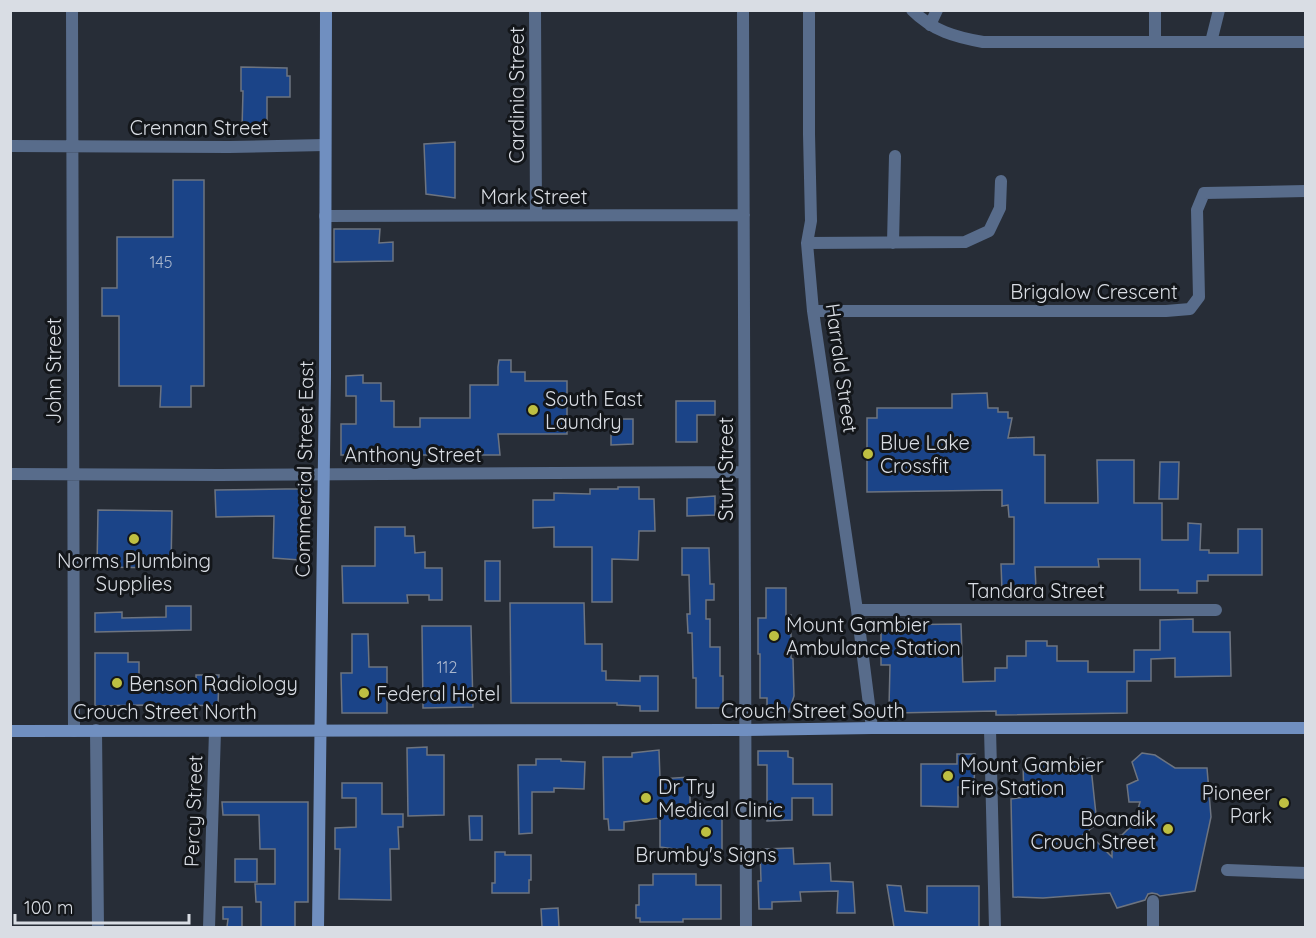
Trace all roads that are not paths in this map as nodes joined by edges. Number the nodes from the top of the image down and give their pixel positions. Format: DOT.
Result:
graph roads {
  1 [pos="72,10"];
  2 [pos="326,10"];
  3 [pos="535,10"];
  4 [pos="743,10"];
  5 [pos="809,10"];
  6 [pos="912,10"];
  7 [pos="937,10"];
  8 [pos="1155,10"];
  9 [pos="1219,10"];
  10 [pos="930,25"];
  11 [pos="1155,41"];
  12 [pos="1210,42"];
  13 [pos="1305,42"];
  14 [pos="326,145"];
  15 [pos="10,146"];
  16 [pos="72,146"];
  17 [pos="895,156"];
  18 [pos="1001,181"];
  19 [pos="1305,191"];
  20 [pos="536,215"];
  21 [pos="744,215"];
  22 [pos="326,216"];
  23 [pos="807,243"];
  24 [pos="893,243"];
  25 [pos="813,311"];
  26 [pos="744,472"];
  27 [pos="10,474"];
  28 [pos="323,474"];
  29 [pos="73,475"];
  30 [pos="857,610"];
  31 [pos="1216,610"];
  32 [pos="872,728"];
  33 [pos="1305,728"];
  34 [pos="990,729"];
  35 [pos="96,730"];
  36 [pos="745,730"];
  37 [pos="10,731"];
  38 [pos="74,731"];
  39 [pos="215,731"];
  40 [pos="320,731"];
  41 [pos="1227,870"];
  42 [pos="1305,873"];
  43 [pos="1153,901"];
  44 [pos="98,927"];
  45 [pos="209,927"];
  46 [pos="318,927"];
  47 [pos="746,927"];
  48 [pos="995,927"];
  49 [pos="1153,927"];
  1 -- 16 [label="street, John Street"];
  2 -- 14 [label="street, Commercial Street East"];
  3 -- 20 [label="street, Cardinia Street"];
  4 -- 21 [label="street, Sturt Street"];
  5 -- 23 [label="street, Harrald Street"];
  6 -- 10 [label="street"];
  7 -- 10 [label="street"];
  8 -- 11 [label="street"];
  9 -- 12 [label="street"];
  10 -- 11 [label="street"];
  11 -- 12 [label="street"];
  12 -- 13 [label="street"];
  14 -- 16 [label="street, Crennan Street"];
  14 -- 22 [label="street, Commercial Street East"];
  15 -- 16 [label="street, Crennan Street"];
  16 -- 29 [label="street, John Street"];
  17 -- 24 [label="street"];
  18 -- 24 [label="street"];
  19 -- 25 [label="street, Brigalow Crescent"];
  20 -- 21 [label="street, Mark Street"];
  20 -- 22 [label="street, Mark Street"];
  21 -- 26 [label="street, Sturt Street"];
  22 -- 28 [label="street, Commercial Street East"];
  23 -- 24 [label="street"];
  23 -- 25 [label="street, Harrald Street"];
  25 -- 30 [label="street, Harrald Street"];
  26 -- 28 [label="street, Anthony Street"];
  26 -- 36 [label="street, Sturt Street"];
  27 -- 29 [label="street, Anthony Street"];
  28 -- 29 [label="street, Anthony Street"];
  28 -- 40 [label="street, Commercial Street East"];
  29 -- 38 [label="street, John Street"];
  30 -- 31 [label="street, Tandara Street"];
  30 -- 32 [label="street, Harrald Street"];
  32 -- 34 [label="street, Crouch Street South"];
  32 -- 36 [label="street, Crouch Street South"];
  33 -- 34 [label="street, Crouch Street South"];
  34 -- 48 [label="street"];
  35 -- 38 [label="street, Crouch Street North"];
  35 -- 39 [label="street, Crouch Street North"];
  35 -- 44 [label="street"];
  36 -- 40 [label="street, Crouch Street South"];
  36 -- 47 [label="street, Sturt Street"];
  37 -- 38 [label="street, Crouch Street North"];
  39 -- 40 [label="street, Crouch Street North"];
  39 -- 45 [label="street, Percy Street"];
  40 -- 46 [label="street, Commercial Street East"];
  41 -- 42 [label="street"];
  43 -- 49 [label="street"];
}
